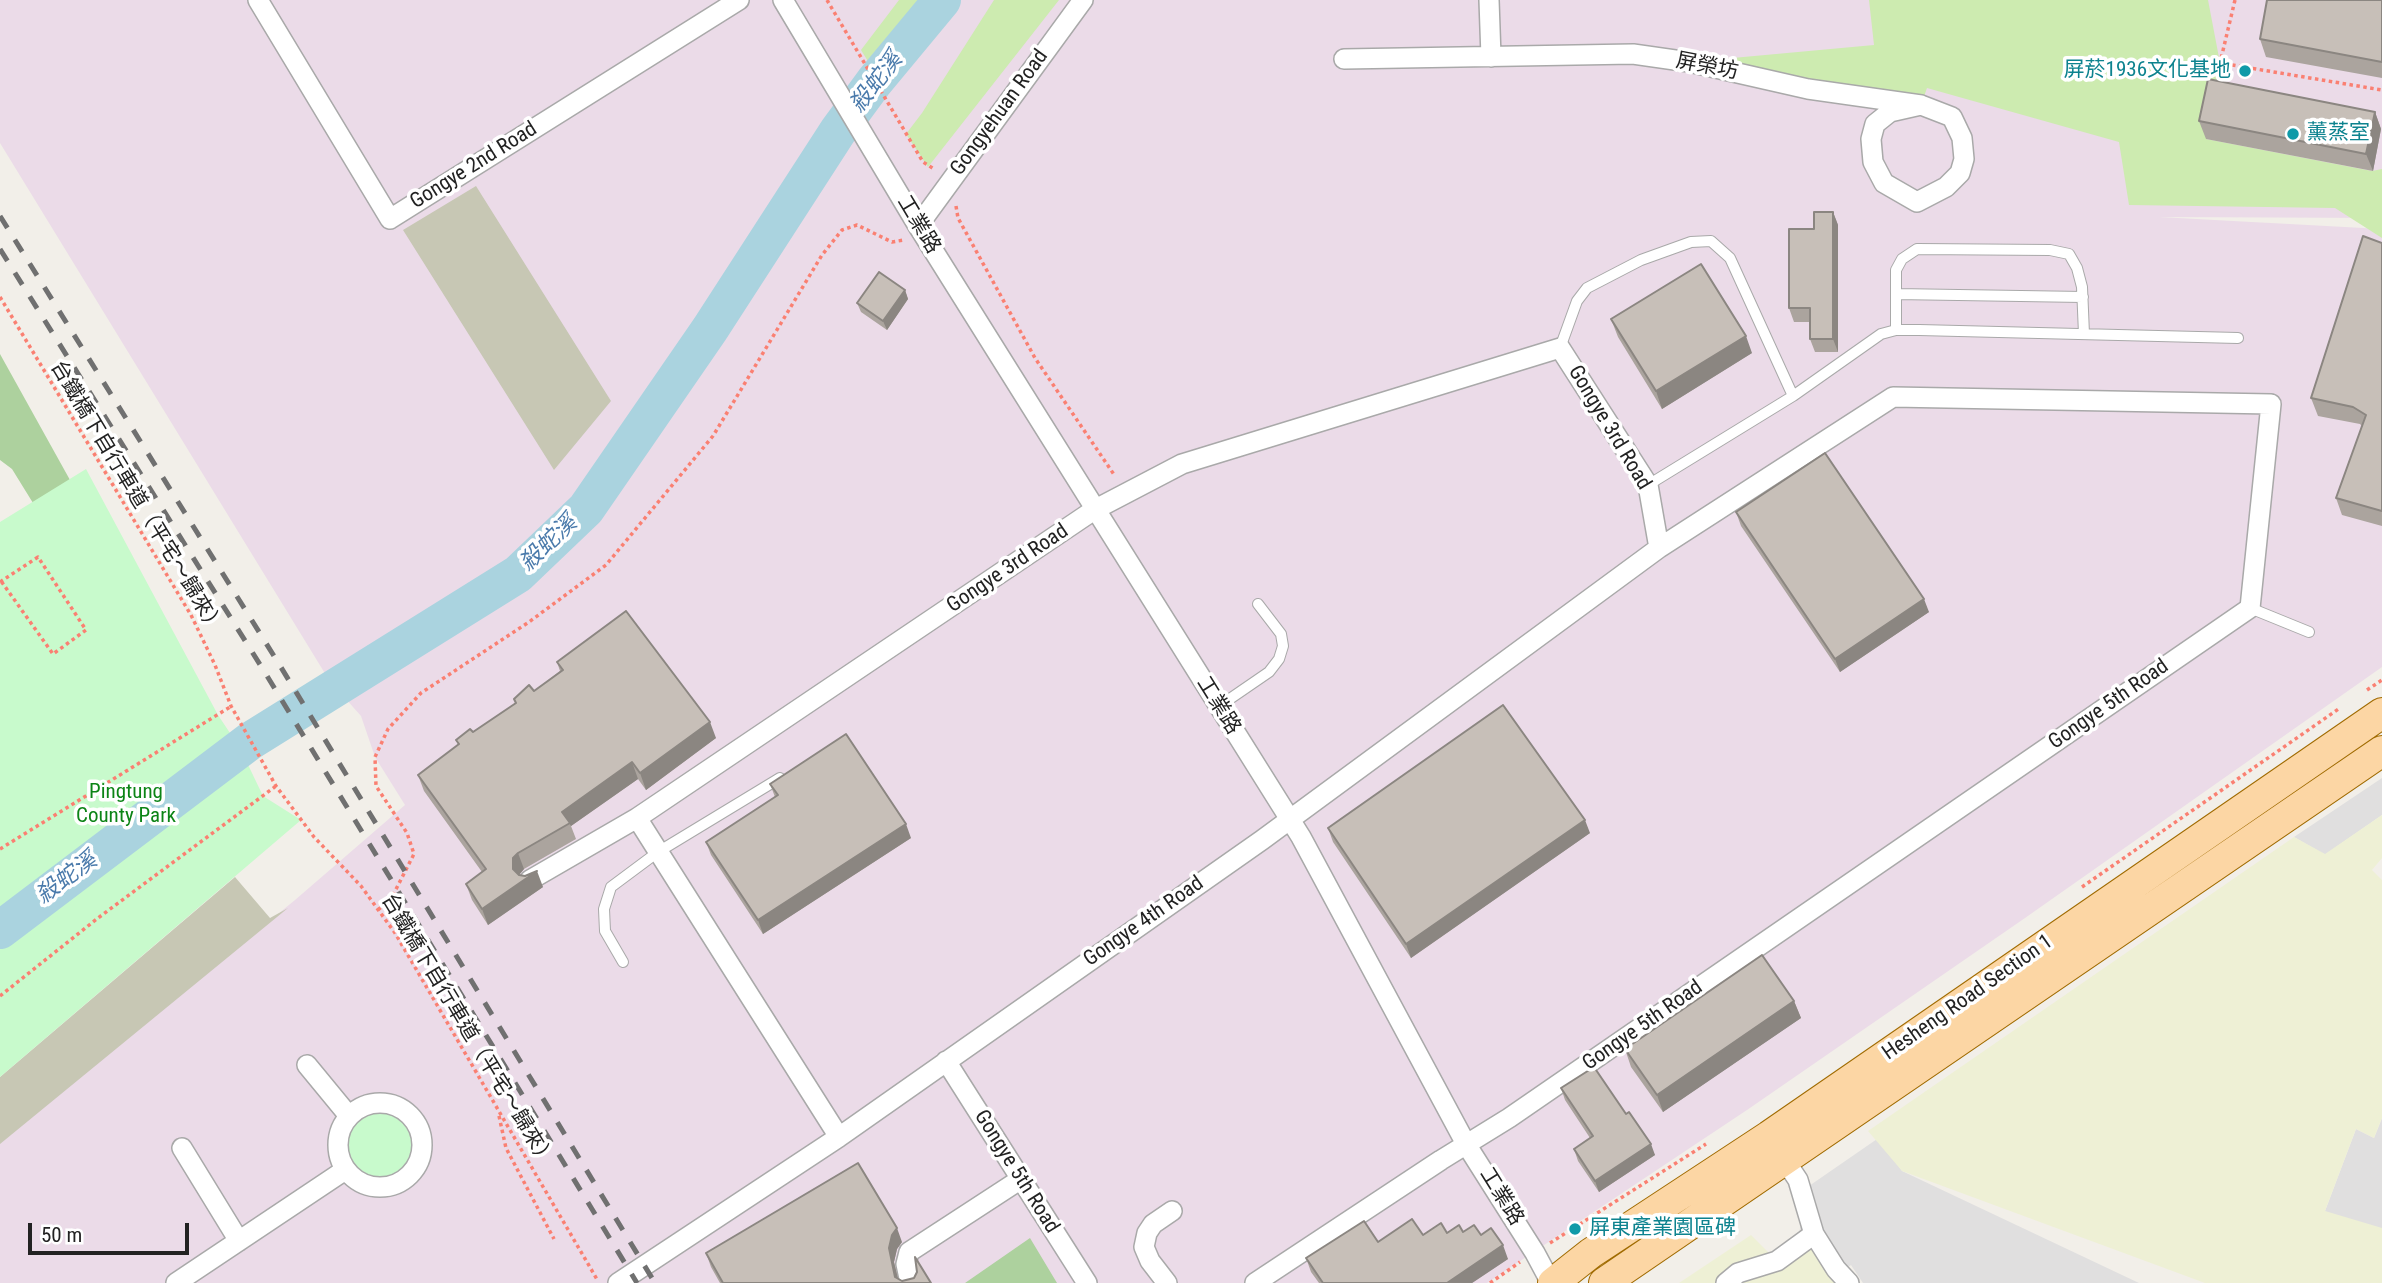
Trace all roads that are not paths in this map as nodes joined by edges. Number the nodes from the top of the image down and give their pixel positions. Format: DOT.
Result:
graph roads {
  1 [pos="258,0"];
  2 [pos="739,0"];
  3 [pos="783,0"];
  4 [pos="1083,0"];
  5 [pos="1489,0"];
  6 [pos="1491,57"];
  7 [pos="1344,59"];
  8 [pos="1921,105"];
  9 [pos="918,226"];
  10 [pos="1896,294"];
  11 [pos="2082,298"];
  12 [pos="1896,330"];
  13 [pos="2084,334"];
  14 [pos="2238,338"];
  15 [pos="1560,348"];
  16 [pos="1793,396"];
  17 [pos="1648,485"];
  18 [pos="1094,510"];
  19 [pos="1659,548"];
  20 [pos="1258,604"];
  21 [pos="2250,608"];
  22 [pos="2309,632"];
  23 [pos="2371,704"];
  24 [pos="1219,707"];
  25 [pos="2382,751"];
  26 [pos="793,770"];
  27 [pos="637,818"];
  28 [pos="1290,820"];
  29 [pos="657,852"];
  30 [pos="530,880"];
  31 [pos="623,962"];
  32 [pos="946,1061"];
  33 [pos="307,1065"];
  34 [pos="349,1116"];
  35 [pos="839,1136"];
  36 [pos="1466,1144"];
  37 [pos="1776,1147"];
  38 [pos="182,1148"];
  39 [pos="345,1170"];
  40 [pos="1021,1180"];
  41 [pos="1172,1211"];
  42 [pos="1814,1234"];
  43 [pos="239,1241"];
  44 [pos="176,1283"];
  45 [pos="618,1283"];
  46 [pos="910,1283"];
  47 [pos="1087,1283"];
  48 [pos="1167,1283"];
  49 [pos="1255,1283"];
  50 [pos="1552,1283"];
  51 [pos="1604,1283"];
  52 [pos="1726,1283"];
  53 [pos="1849,1283"];
  1 -- 2 [label="street, Gongye 2nd Road"];
  3 -- 9 [label="street, 工業路"];
  4 -- 9 [label="street, Gongyehuan Road"];
  5 -- 6 [label="street"];
  6 -- 7 [label="street, 屏榮坊"];
  6 -- 8 [label="street, 屏榮坊"];
  8 -- 8 [label="street, 屏榮坊"];
  9 -- 18 [label="street, 工業路"];
  10 -- 11 [label="lane"];
  10 -- 11 [label="lane"];
  10 -- 12 [label="lane"];
  11 -- 13 [label="lane"];
  12 -- 13 [label="lane"];
  12 -- 16 [label="lane"];
  13 -- 14 [label="lane"];
  15 -- 16 [label="lane"];
  15 -- 17 [label="street, Gongye 3rd Road"];
  15 -- 18 [label="street, Gongye 3rd Road"];
  16 -- 17 [label="lane"];
  17 -- 19 [label="street, Gongye 3rd Road"];
  18 -- 24 [label="street, 工業路"];
  18 -- 27 [label="street, Gongye 3rd Road"];
  19 -- 21 [label="street"];
  19 -- 28 [label="street, Gongye 4th Road"];
  20 -- 24 [label="lane"];
  21 -- 22 [label="lane"];
  21 -- 36 [label="street, Gongye 5th Road"];
  23 -- 37 [label="main road, Hesheng Road Section 1"];
  24 -- 28 [label="street, 工業路"];
  25 -- 37 [label="main road, Hesheng Road Section 1"];
  26 -- 29 [label="lane"];
  27 -- 29 [label="street"];
  27 -- 30 [label="street, Gongye 3rd Road"];
  28 -- 32 [label="street, Gongye 4th Road"];
  28 -- 36 [label="street, 工業路"];
  29 -- 31 [label="lane"];
  29 -- 35 [label="street"];
  32 -- 35 [label="street, Gongye 4th Road"];
  32 -- 40 [label="street, Gongye 5th Road"];
  33 -- 34 [label="street"];
  34 -- 39 [label="street"];
  34 -- 39 [label="street"];
  35 -- 45 [label="street, Gongye 4th Road"];
  36 -- 49 [label="street, Gongye 5th Road"];
  36 -- 50 [label="street, 工業路"];
  37 -- 42 [label="street"];
  37 -- 50 [label="main road, Hesheng Road Section 1"];
  37 -- 51 [label="main road, Hesheng Road Section 1"];
  38 -- 43 [label="street"];
  39 -- 43 [label="street"];
  40 -- 46 [label="street"];
  40 -- 47 [label="street, Gongye 5th Road"];
  41 -- 48 [label="street"];
  42 -- 52 [label="street"];
  42 -- 53 [label="street"];
  43 -- 44 [label="street"];
}
